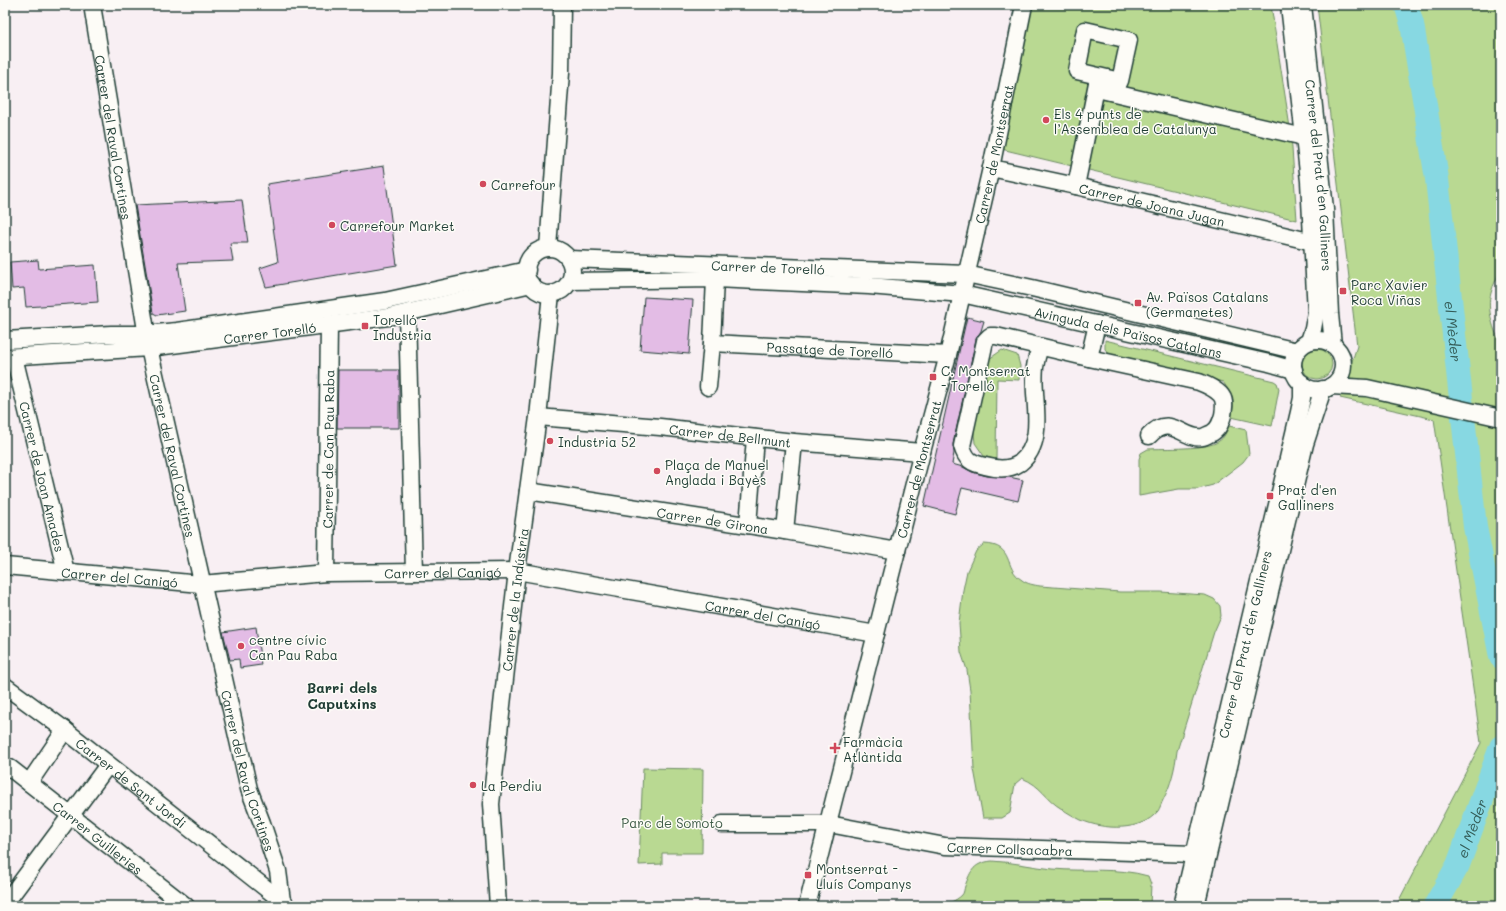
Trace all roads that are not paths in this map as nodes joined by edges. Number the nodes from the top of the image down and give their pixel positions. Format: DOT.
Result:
graph roads {
  1 [pos="92,5"];
  2 [pos="562,5"];
  3 [pos="1288,5"];
  4 [pos="1303,5"];
  5 [pos="1023,6"];
  6 [pos="1304,137"];
  7 [pos="991,168"];
  8 [pos="1076,186"];
  9 [pos="1313,242"];
  10 [pos="548,248"];
  11 [pos="569,259"];
  12 [pos="966,274"];
  13 [pos="529,277"];
  14 [pos="715,279"];
  15 [pos="570,281"];
  16 [pos="551,294"];
  17 [pos="962,294"];
  18 [pos="407,314"];
  19 [pos="1098,324"];
  20 [pos="329,325"];
  21 [pos="5,340"];
  22 [pos="148,341"];
  23 [pos="712,343"];
  24 [pos="1333,345"];
  25 [pos="1040,346"];
  26 [pos="1303,346"];
  27 [pos="948,355"];
  28 [pos="10,357"];
  29 [pos="1089,358"];
  30 [pos="1343,365"];
  31 [pos="1298,377"];
  32 [pos="708,387"];
  33 [pos="1327,387"];
  34 [pos="1367,388"];
  35 [pos="538,417"];
  36 [pos="1497,417"];
  37 [pos="1149,436"];
  38 [pos="755,438"];
  39 [pos="794,442"];
  40 [pos="922,452"];
  41 [pos="528,491"];
  42 [pos="748,525"];
  43 [pos="785,530"];
  44 [pos="897,551"];
  45 [pos="5,566"];
  46 [pos="66,572"];
  47 [pos="414,572"];
  48 [pos="517,572"];
  49 [pos="326,573"];
  50 [pos="202,584"];
  51 [pos="876,634"];
  52 [pos="5,686"];
  53 [pos="65,730"];
  54 [pos="108,765"];
  55 [pos="10,768"];
  56 [pos="30,783"];
  57 [pos="71,815"];
  58 [pos="722,824"];
  59 [pos="829,824"];
  60 [pos="1194,854"];
  61 [pos="278,871"];
  62 [pos="257,881"];
  63 [pos="284,903"];
  64 [pos="179,905"];
  65 [pos="8,906"];
  66 [pos="498,906"];
  67 [pos="807,906"];
  68 [pos="1182,906"];
  69 [pos="1196,906"];
  1 -- 22 [label="street, Carrer del Raval Cortines"];
  2 -- 10 [label="street"];
  3 -- 6 [label="street, Carrer del Prat d'en Galliners"];
  4 -- 24 [label="street, Carrer del Prat d'en Galliners"];
  5 -- 7 [label="street, Carrer de Montserrat"];
  6 -- 8 [label="street"];
  6 -- 9 [label="street, Carrer del Prat d'en Galliners"];
  7 -- 8 [label="street, Carrer de Joana Jugan"];
  7 -- 12 [label="street, Carrer de Montserrat"];
  8 -- 9 [label="street, Carrer de Joana Jugan"];
  9 -- 26 [label="street, Carrer del Prat d'en Galliners"];
  10 -- 11 [label="street"];
  10 -- 13 [label="street"];
  11 -- 12 [label="street, Carrer de Torelló"];
  11 -- 15 [label="street"];
  12 -- 17 [label="street, Carrer de Montserrat"];
  12 -- 26 [label="street, Avinguda dels Països Catalans"];
  13 -- 16 [label="street"];
  13 -- 18 [label="street, Carrer Torelló"];
  13 -- 22 [label="street, Carrer Torelló"];
  14 -- 15 [label="street, Carrer de Torelló"];
  14 -- 17 [label="street, Carrer de Torelló"];
  14 -- 23 [label="street"];
  15 -- 16 [label="street"];
  16 -- 35 [label="street, Carrer de la Indústria"];
  17 -- 19 [label="street, Avinguda dels Països Catalans"];
  17 -- 27 [label="street, Carrer de Montserrat"];
  18 -- 20 [label="street, Carrer Torelló"];
  18 -- 47 [label="street"];
  19 -- 29 [label="street"];
  19 -- 31 [label="street, Avinguda dels Països Catalans"];
  20 -- 22 [label="street, Carrer Torelló"];
  20 -- 49 [label="street, Carrer de Can Pau Raba"];
  21 -- 22 [label="street, Carrer Torelló"];
  22 -- 28 [label="street, Carrer Torelló"];
  22 -- 50 [label="street, Carrer del Raval Cortines"];
  23 -- 27 [label="street, Passatge de Torelló"];
  23 -- 32 [label="street"];
  24 -- 26 [label="street"];
  24 -- 30 [label="street"];
  25 -- 25 [label="street"];
  25 -- 29 [label="street"];
  26 -- 31 [label="street"];
  27 -- 40 [label="street, Carrer de Montserrat"];
  28 -- 46 [label="street, Carrer de Joan Amades"];
  29 -- 37 [label="street"];
  30 -- 33 [label="street"];
  30 -- 34 [label="street"];
  31 -- 33 [label="street"];
  31 -- 60 [label="street, Carrer del Prat d'en Galliners"];
  33 -- 34 [label="street"];
  33 -- 69 [label="street, Carrer del Prat d'en Galliners"];
  34 -- 36 [label="street"];
  35 -- 38 [label="street, Carrer de Bellmunt"];
  35 -- 41 [label="street, Carrer de la Indústria"];
  38 -- 39 [label="street, Carrer de Bellmunt"];
  38 -- 42 [label="street"];
  39 -- 40 [label="street, Carrer de Bellmunt"];
  39 -- 43 [label="street"];
  40 -- 44 [label="street, Carrer de Montserrat"];
  41 -- 42 [label="street, Carrer de Girona"];
  41 -- 48 [label="street, Carrer de la Indústria"];
  42 -- 43 [label="street, Carrer de Girona"];
  43 -- 44 [label="street, Carrer de Girona"];
  44 -- 51 [label="street, Carrer de Montserrat"];
  45 -- 46 [label="street, Carrer del Canigó"];
  46 -- 50 [label="street, Carrer del Canigó"];
  47 -- 48 [label="street, Carrer del Canigó"];
  47 -- 49 [label="street, Carrer del Canigó"];
  48 -- 51 [label="street, Carrer del Canigó"];
  48 -- 66 [label="street, Carrer de la Indústria"];
  49 -- 50 [label="street, Carrer del Canigó"];
  50 -- 61 [label="street, Carrer del Raval Cortines"];
  51 -- 59 [label="street, Carrer de Montserrat"];
  52 -- 53 [label="street, Carrer de Sant Jordi"];
  53 -- 54 [label="street, Carrer de Sant Jordi"];
  53 -- 56 [label="street"];
  54 -- 57 [label="street"];
  54 -- 62 [label="street, Carrer de Sant Jordi"];
  55 -- 56 [label="street, Carrer Guilleries"];
  56 -- 57 [label="street, Carrer Guilleries"];
  57 -- 64 [label="street, Carrer Guilleries"];
  57 -- 65 [label="street"];
  58 -- 59 [label="street, Carrer Collsacabra"];
  59 -- 60 [label="street, Carrer Collsacabra"];
  59 -- 67 [label="street, Carrer de Montserrat"];
  60 -- 68 [label="street, Carrer del Prat d'en Galliners"];
  61 -- 62 [label="street"];
  61 -- 63 [label="street, Carrer del Raval Cortines"];
  62 -- 63 [label="street, Carrer de Sant Jordi"];
}
